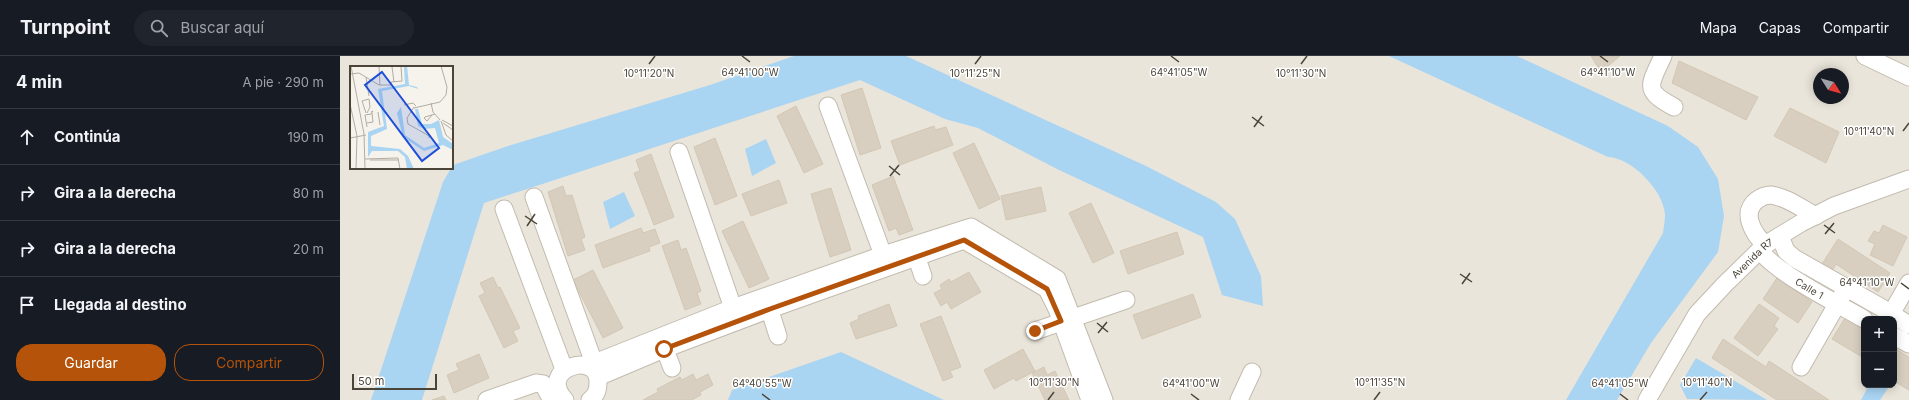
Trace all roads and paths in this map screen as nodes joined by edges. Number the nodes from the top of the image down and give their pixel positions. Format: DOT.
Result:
graph roads {
  1 [pos="1663,56"];
  2 [pos="1865,56"];
  3 [pos="1909,78"];
  4 [pos="828,106"];
  5 [pos="1674,107"];
  6 [pos="679,152"];
  7 [pos="1909,179"];
  8 [pos="534,197"];
  9 [pos="504,209"];
  10 [pos="1816,216"];
  11 [pos="1780,236"];
  12 [pos="1763,248"];
  13 [pos="914,251"];
  14 [pos="883,255"];
  15 [pos="923,276"];
  16 [pos="1909,283"];
  17 [pos="811,287"];
  18 [pos="1846,287"];
  19 [pos="1126,300"];
  20 [pos="768,303"];
  21 [pos="1837,304"];
  22 [pos="733,308"];
  23 [pos="1890,316"];
  24 [pos="1861,317"];
  25 [pos="1067,319"];
  26 [pos="1897,319"];
  27 [pos="1909,325"];
  28 [pos="1035,331"];
  29 [pos="778,336"];
  30 [pos="1897,338"];
  31 [pos="662,342"];
  32 [pos="1909,344"];
  33 [pos="1801,366"];
  34 [pos="672,368"];
  35 [pos="564,369"];
  36 [pos="593,369"];
  37 [pos="1252,372"];
  38 [pos="555,397"];
  39 [pos="487,400"];
  40 [pos="590,400"];
  41 [pos="1090,400"];
  42 [pos="1104,400"];
  43 [pos="1239,400"];
  44 [pos="1647,400"];
  1 -- 5 [label="street"];
  2 -- 3 [label="street"];
  4 -- 14 [label="street"];
  6 -- 22 [label="street"];
  7 -- 10 [label="street, Avenida R7"];
  8 -- 36 [label="street"];
  9 -- 35 [label="street"];
  10 -- 11 [label="street, Avenida R7"];
  10 -- 12 [label="street, Calle 1"];
  11 -- 12 [label="street, Avenida R7"];
  11 -- 18 [label="street"];
  12 -- 21 [label="street, Calle 1"];
  12 -- 44 [label="street, Avenida R7"];
  13 -- 14 [label="street"];
  13 -- 15 [label="street"];
  13 -- 17 [label="street"];
  13 -- 25 [label="street"];
  14 -- 17 [label="street"];
  16 -- 23 [label="street"];
  17 -- 20 [label="street"];
  18 -- 21 [label="street"];
  18 -- 23 [label="street"];
  19 -- 25 [label="street"];
  20 -- 22 [label="street"];
  20 -- 29 [label="street"];
  20 -- 31 [label="street"];
  21 -- 24 [label="street, Calle 1"];
  21 -- 33 [label="street"];
  22 -- 31 [label="street"];
  25 -- 28 [label="street"];
  25 -- 41 [label="street"];
  25 -- 42 [label="street"];
  26 -- 27 [label="street"];
  30 -- 32 [label="street"];
  31 -- 34 [label="street"];
  31 -- 36 [label="street"];
  35 -- 36 [label="street"];
  35 -- 38 [label="street"];
  36 -- 40 [label="street"];
  37 -- 43 [label="street"];
  38 -- 39 [label="street"];
}
